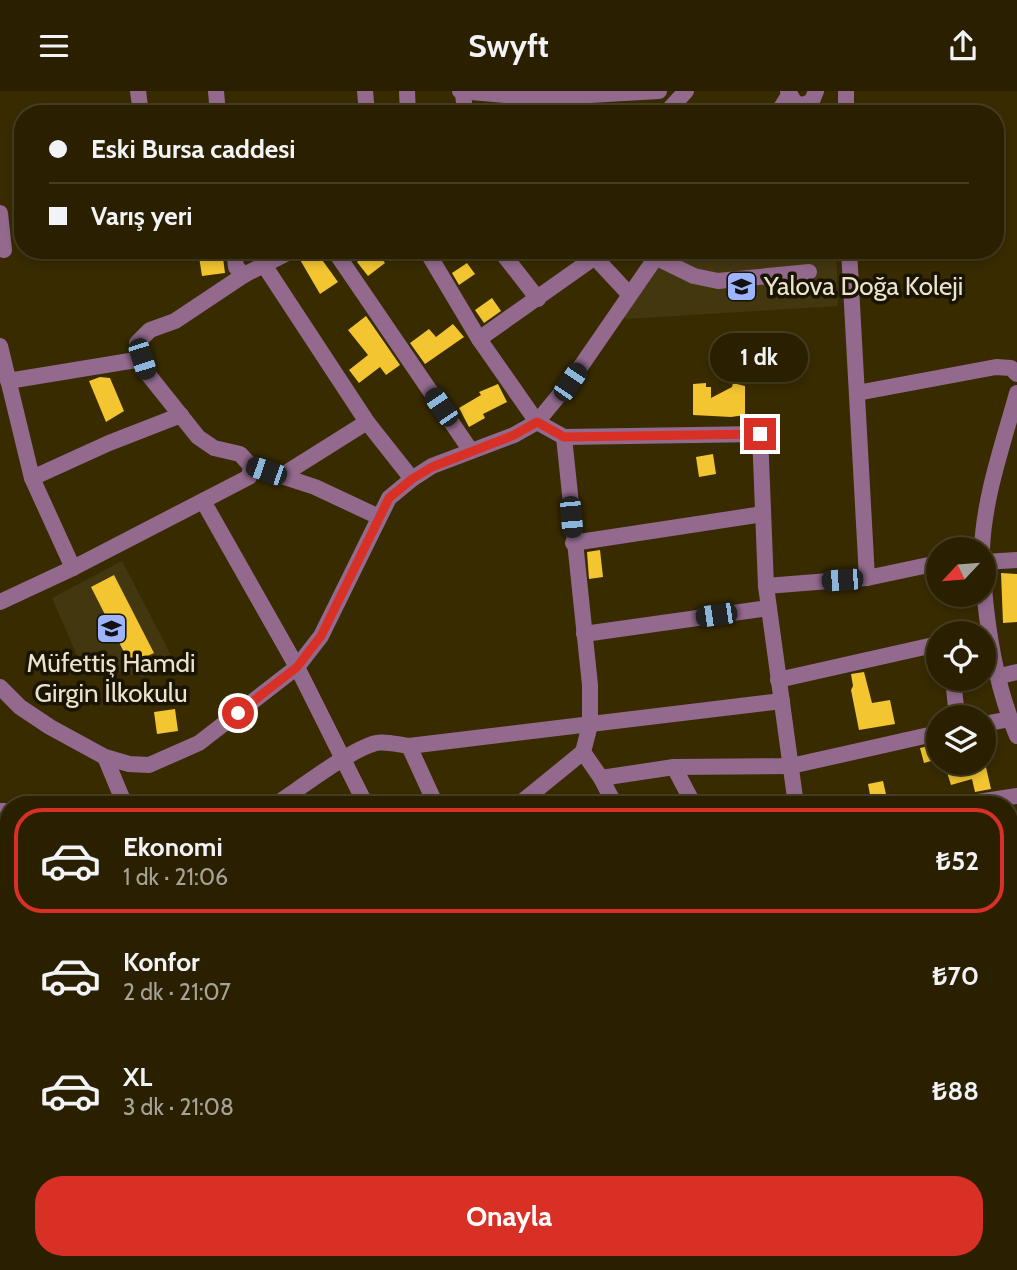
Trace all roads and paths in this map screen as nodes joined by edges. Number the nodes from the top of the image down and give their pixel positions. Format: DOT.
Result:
graph roads {
  1 [pos="462,91"];
  2 [pos="659,91"];
  3 [pos="685,91"];
  4 [pos="818,92"];
  5 [pos="788,98"];
  6 [pos="533,105"];
  7 [pos="546,105"];
  8 [pos="673,105"];
  9 [pos="0,213"];
  10 [pos="4,250"];
  11 [pos="235,259"];
  12 [pos="276,259"];
  13 [pos="340,259"];
  14 [pos="431,259"];
  15 [pos="507,259"];
  16 [pos="586,259"];
  17 [pos="597,259"];
  18 [pos="654,259"];
  19 [pos="666,259"];
  20 [pos="850,259"];
  21 [pos="264,265"];
  22 [pos="809,272"];
  23 [pos="244,275"];
  24 [pos="629,294"];
  25 [pos="538,299"];
  26 [pos="480,339"];
  27 [pos="0,347"];
  28 [pos="142,359"];
  29 [pos="1017,374"];
  30 [pos="8,381"];
  31 [pos="857,393"];
  32 [pos="1017,393"];
  33 [pos="181,415"];
  34 [pos="367,422"];
  35 [pos="537,422"];
  36 [pos="564,437"];
  37 [pos="471,451"];
  38 [pos="251,466"];
  39 [pos="281,476"];
  40 [pos="32,478"];
  41 [pos="412,479"];
  42 [pos="203,501"];
  43 [pos="763,514"];
  44 [pos="379,517"];
  45 [pos="982,537"];
  46 [pos="573,543"];
  47 [pos="1017,560"];
  48 [pos="996,561"];
  49 [pos="926,566"];
  50 [pos="73,568"];
  51 [pos="867,578"];
  52 [pos="766,586"];
  53 [pos="0,602"];
  54 [pos="768,608"];
  55 [pos="584,633"];
  56 [pos="926,647"];
  57 [pos="996,664"];
  58 [pos="297,667"];
  59 [pos="1017,672"];
  60 [pos="1000,676"];
  61 [pos="778,680"];
  62 [pos="2,693"];
  63 [pos="782,701"];
  64 [pos="1010,719"];
  65 [pos="996,722"];
  66 [pos="590,725"];
  67 [pos="926,736"];
  68 [pos="1017,736"];
  69 [pos="409,746"];
  70 [pos="583,752"];
  71 [pos="105,757"];
  72 [pos="343,760"];
  73 [pos="791,766"];
  74 [pos="674,768"];
  75 [pos="601,778"];
  76 [pos="121,796"];
  77 [pos="289,796"];
  78 [pos="361,796"];
  79 [pos="432,796"];
  80 [pos="531,796"];
  81 [pos="610,796"];
  82 [pos="689,796"];
  83 [pos="795,796"];
  1 -- 6 [label="street"];
  2 -- 7 [label="street"];
  3 -- 8 [label="street"];
  4 -- 5 [label="street"];
  9 -- 10 [label="street"];
  11 -- 23 [label="street"];
  12 -- 21 [label="street"];
  13 -- 37 [label="street"];
  14 -- 26 [label="street"];
  15 -- 25 [label="street"];
  16 -- 25 [label="street"];
  17 -- 24 [label="street"];
  18 -- 24 [label="street"];
  19 -- 22 [label="street"];
  20 -- 31 [label="street"];
  21 -- 23 [label="street"];
  21 -- 34 [label="street"];
  23 -- 28 [label="street"];
  24 -- 35 [label="street"];
  25 -- 26 [label="street"];
  26 -- 35 [label="street"];
  27 -- 30 [label="street"];
  28 -- 30 [label="street"];
  28 -- 33 [label="street"];
  29 -- 31 [label="street"];
  30 -- 40 [label="street"];
  31 -- 51 [label="street"];
  32 -- 45 [label="street"];
  33 -- 38 [label="street"];
  33 -- 40 [label="street"];
  34 -- 39 [label="street"];
  34 -- 41 [label="street"];
  35 -- 36 [label="street"];
  35 -- 37 [label="street"];
  36 -- 43 [label="street"];
  36 -- 46 [label="street"];
  37 -- 41 [label="street"];
  38 -- 39 [label="street"];
  38 -- 42 [label="street"];
  39 -- 44 [label="street"];
  40 -- 50 [label="street"];
  41 -- 44 [label="street"];
  42 -- 50 [label="street"];
  42 -- 58 [label="street"];
  43 -- 46 [label="street"];
  43 -- 52 [label="street"];
  44 -- 58 [label="street"];
  46 -- 55 [label="street"];
  47 -- 48 [label="street"];
  49 -- 51 [label="street"];
  50 -- 53 [label="street"];
  51 -- 52 [label="street"];
  52 -- 54 [label="street"];
  54 -- 55 [label="street"];
  54 -- 61 [label="street"];
  55 -- 66 [label="street"];
  56 -- 61 [label="street"];
  57 -- 60 [label="street"];
  58 -- 71 [label="street"];
  58 -- 72 [label="street"];
  59 -- 60 [label="street"];
  60 -- 64 [label="street"];
  61 -- 63 [label="street"];
  62 -- 71 [label="street"];
  63 -- 66 [label="street"];
  63 -- 73 [label="street"];
  64 -- 65 [label="street"];
  64 -- 68 [label="street"];
  66 -- 69 [label="street"];
  66 -- 70 [label="street"];
  67 -- 73 [label="street"];
  69 -- 72 [label="street"];
  69 -- 79 [label="street"];
  70 -- 75 [label="street"];
  70 -- 80 [label="street"];
  71 -- 76 [label="street"];
  72 -- 77 [label="street"];
  72 -- 78 [label="street"];
  73 -- 74 [label="street"];
  73 -- 83 [label="street"];
  74 -- 75 [label="street"];
  74 -- 82 [label="street"];
  75 -- 81 [label="street"];
}
